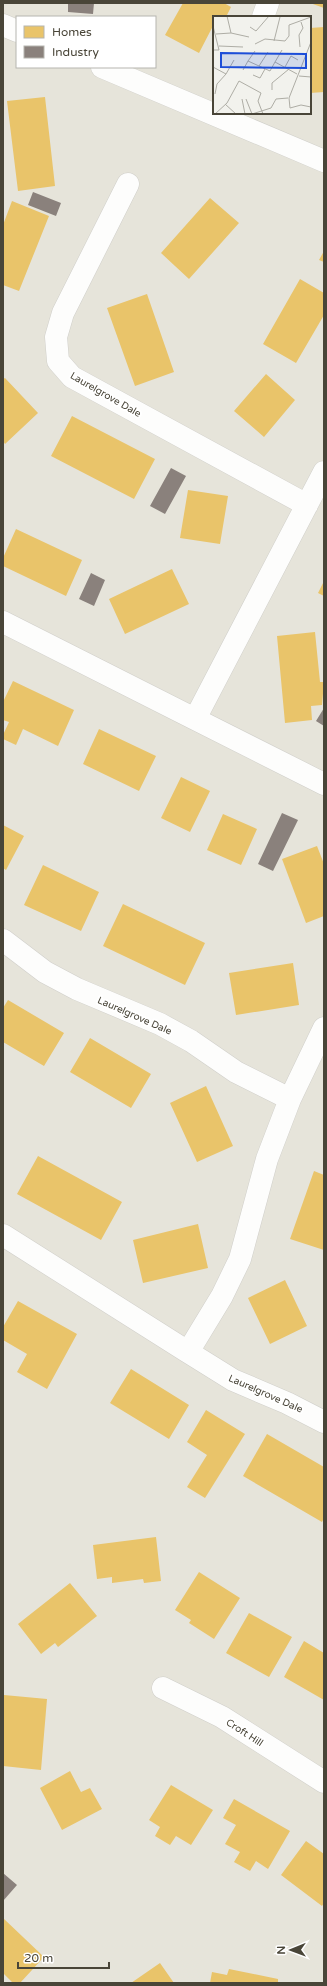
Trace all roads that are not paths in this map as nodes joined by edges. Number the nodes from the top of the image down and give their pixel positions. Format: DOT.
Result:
graph roads {
  1 [pos="268,3"];
  2 [pos="263,16"];
  3 [pos="3,26"];
  4 [pos="16,31"];
  5 [pos="104,68"];
  6 [pos="213,114"];
  7 [pos="213,114"];
  8 [pos="324,161"];
  9 [pos="128,184"];
  10 [pos="324,472"];
  11 [pos="307,505"];
  12 [pos="3,622"];
  13 [pos="195,719"];
  14 [pos="324,784"];
  15 [pos="3,940"];
  16 [pos="324,1028"];
  17 [pos="290,1099"];
  18 [pos="3,1235"];
  19 [pos="188,1352"];
  20 [pos="324,1422"];
  21 [pos="163,1688"];
  22 [pos="324,1782"];
  1 -- 2 [label="street"];
  3 -- 4 [label="street"];
  5 -- 6 [label="street"];
  7 -- 8 [label="street"];
  9 -- 11 [label="street, Laurelgrove Dale"];
  10 -- 11 [label="street"];
  11 -- 13 [label="street"];
  12 -- 13 [label="street"];
  13 -- 14 [label="street"];
  15 -- 17 [label="street, Laurelgrove Dale"];
  16 -- 17 [label="street"];
  17 -- 19 [label="street"];
  18 -- 19 [label="street, Laurelgrove Dale"];
  19 -- 20 [label="street, Laurelgrove Dale"];
  21 -- 22 [label="street, Croft Hill"];
}
